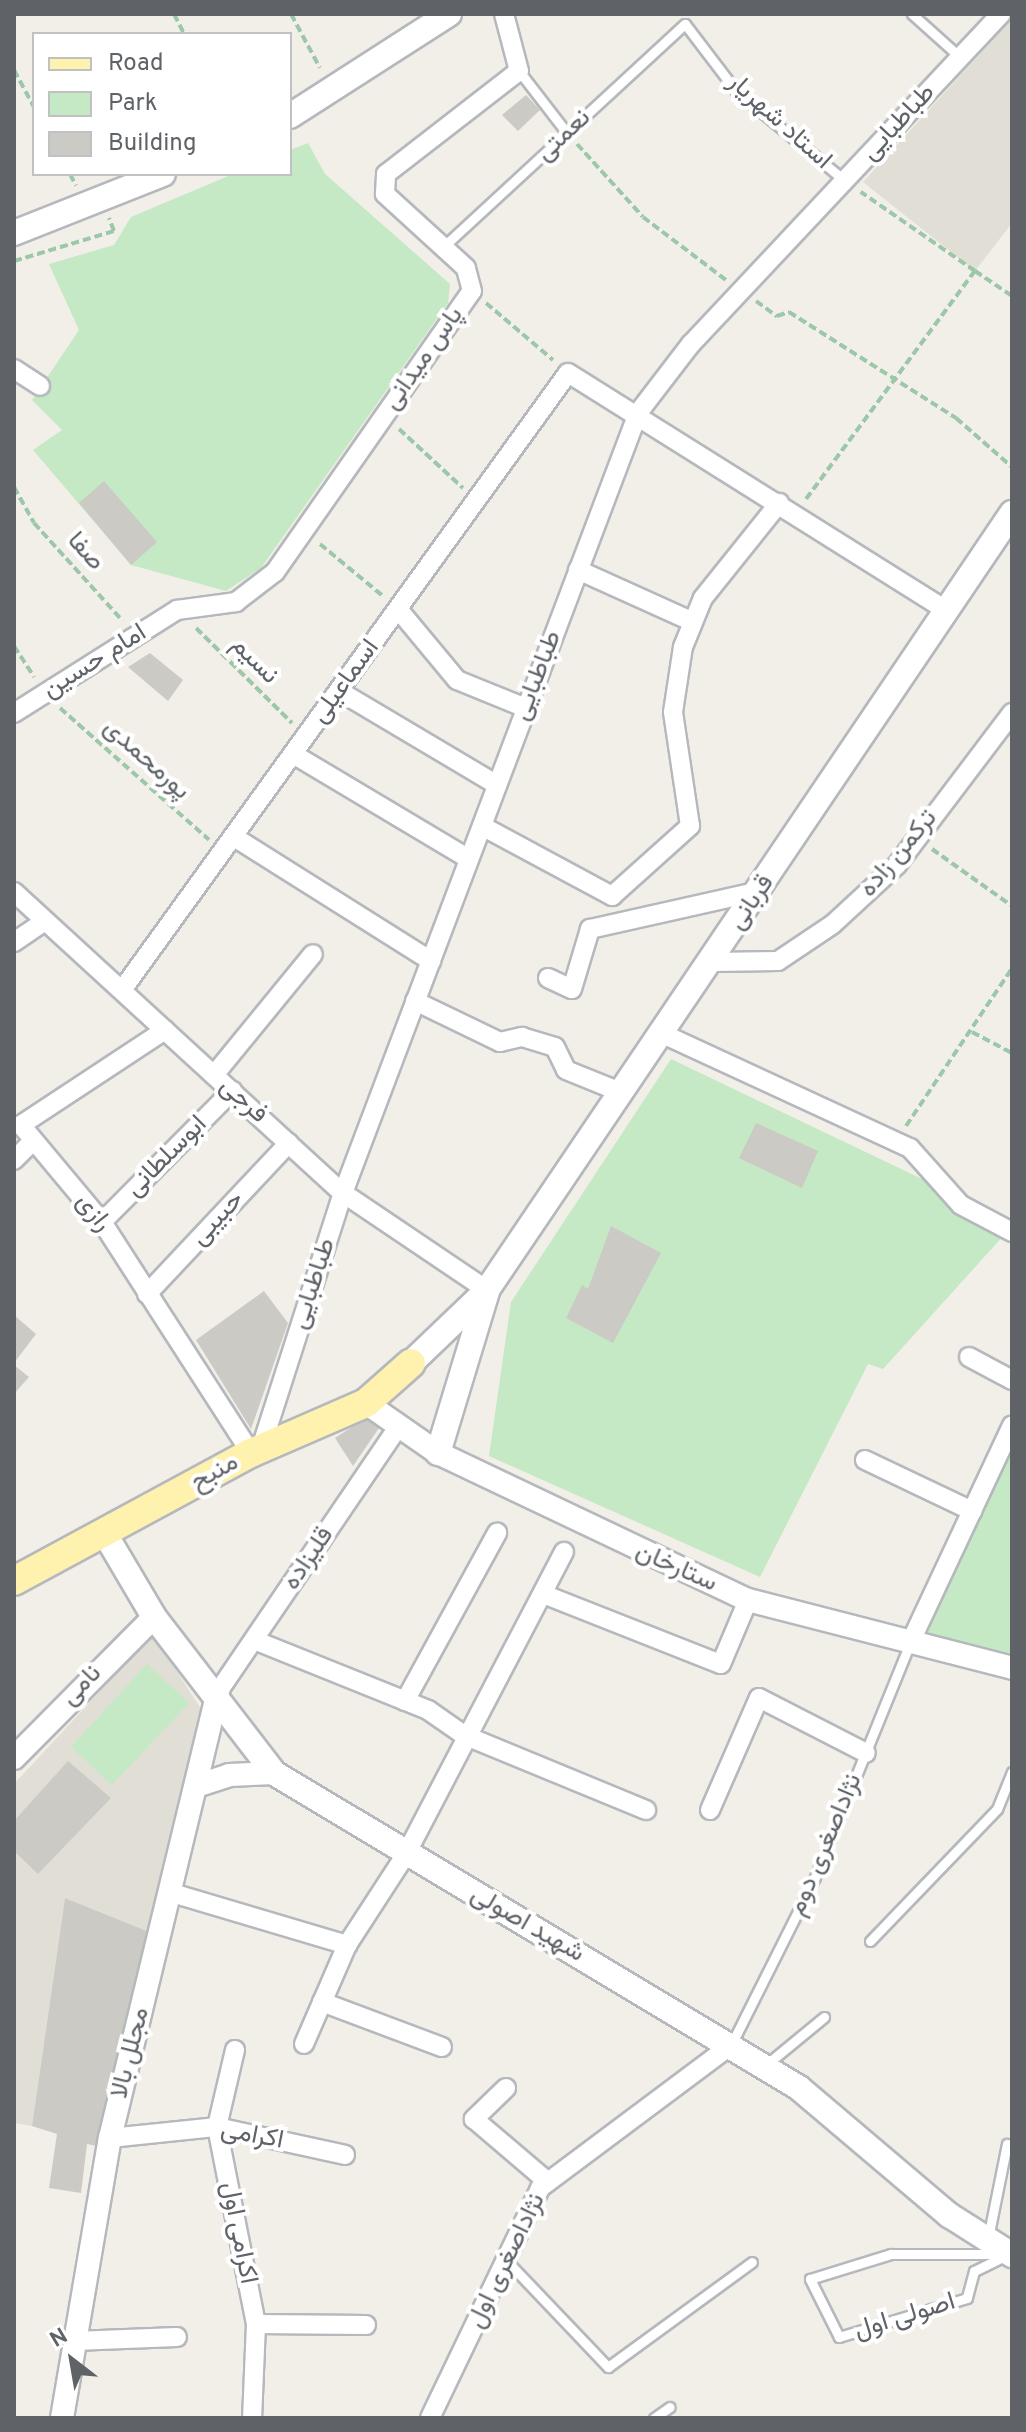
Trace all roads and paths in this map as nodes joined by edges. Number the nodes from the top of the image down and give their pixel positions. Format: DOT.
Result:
graph roads {
  1 [pos="174,14"];
  2 [pos="291,14"];
  3 [pos="449,14"];
  4 [pos="504,14"];
  5 [pos="912,14"];
  6 [pos="1001,14"];
  7 [pos="685,24"];
  8 [pos="183,32"];
  9 [pos="960,57"];
  10 [pos="14,70"];
  11 [pos="519,71"];
  12 [pos="331,90"];
  13 [pos="32,103"];
  14 [pos="292,115"];
  15 [pos="567,133"];
  16 [pos="158,176"];
  17 [pos="845,181"];
  18 [pos="103,200"];
  19 [pos="14,233"];
  20 [pos="443,247"];
  21 [pos="14,261"];
  22 [pos="975,271"];
  23 [pos="472,291"];
  24 [pos="741,291"];
  25 [pos="1012,296"];
  26 [pos="14,369"];
  27 [pos="568,373"];
  28 [pos="895,380"];
  29 [pos="40,386"];
  30 [pos="638,413"];
  31 [pos="385,415"];
  32 [pos="1012,467"];
  33 [pos="14,487"];
  34 [pos="477,500"];
  35 [pos="787,509"];
  36 [pos="1012,513"];
  37 [pos="304,530"];
  38 [pos="578,570"];
  39 [pos="398,609"];
  40 [pos="177,610"];
  41 [pos="947,611"];
  42 [pos="693,622"];
  43 [pos="137,635"];
  44 [pos="14,646"];
  45 [pos="339,691"];
  46 [pos="45,694"];
  47 [pos="526,708"];
  48 [pos="14,713"];
  49 [pos="1012,713"];
  50 [pos="306,737"];
  51 [pos="293,754"];
  52 [pos="497,785"];
  53 [pos="482,826"];
  54 [pos="234,837"];
  55 [pos="917,839"];
  56 [pos="222,852"];
  57 [pos="469,859"];
  58 [pos="760,891"];
  59 [pos="14,892"];
  60 [pos="612,896"];
  61 [pos="1012,906"];
  62 [pos="624,916"];
  63 [pos="44,922"];
  64 [pos="14,942"];
  65 [pos="313,954"];
  66 [pos="431,961"];
  67 [pos="712,962"];
  68 [pos="1012,968"];
  69 [pos="548,978"];
  70 [pos="122,990"];
  71 [pos="415,1001"];
  72 [pos="165,1030"];
  73 [pos="972,1032"];
  74 [pos="663,1034"];
  75 [pos="1012,1053"];
  76 [pos="214,1075"];
  77 [pos="232,1091"];
  78 [pos="623,1093"];
  79 [pos="33,1141"];
  80 [pos="895,1141"];
  81 [pos="289,1143"];
  82 [pos="14,1160"];
  83 [pos="343,1193"];
  84 [pos="102,1222"];
  85 [pos="1012,1232"];
  86 [pos="487,1290"];
  87 [pos="147,1294"];
  88 [pos="969,1357"];
  89 [pos="411,1363"];
  90 [pos="1012,1380"];
  91 [pos="366,1403"];
  92 [pos="1012,1425"];
  93 [pos="399,1426"];
  94 [pos="256,1450"];
  95 [pos="438,1453"];
  96 [pos="865,1460"];
  97 [pos="972,1511"];
  98 [pos="497,1533"];
  99 [pos="105,1534"];
  100 [pos="564,1552"];
  101 [pos="14,1581"];
  102 [pos="543,1594"];
  103 [pos="748,1600"];
  104 [pos="154,1617"];
  105 [pos="254,1640"];
  106 [pos="911,1641"];
  107 [pos="1012,1668"];
  108 [pos="218,1692"];
  109 [pos="405,1701"];
  110 [pos="464,1735"];
  111 [pos="866,1753"];
  112 [pos="14,1758"];
  113 [pos="1012,1772"];
  114 [pos="274,1773"];
  115 [pos="196,1786"];
  116 [pos="646,1810"];
  117 [pos="710,1810"];
  118 [pos="406,1854"];
  119 [pos="172,1893"];
  120 [pos="870,1941"];
  121 [pos="347,1945"];
  122 [pos="322,2002"];
  123 [pos="824,2017"];
  124 [pos="304,2044"];
  125 [pos="731,2045"];
  126 [pos="442,2047"];
  127 [pos="235,2050"];
  128 [pos="764,2066"];
  129 [pos="506,2088"];
  130 [pos="217,2127"];
  131 [pos="110,2138"];
  132 [pos="1007,2144"];
  133 [pos="345,2155"];
  134 [pos="548,2182"];
  135 [pos="988,2242"];
  136 [pos="1011,2254"];
  137 [pos="506,2260"];
  138 [pos="752,2262"];
  139 [pos="256,2324"];
  140 [pos="366,2325"];
  141 [pos="177,2337"];
  142 [pos="74,2341"];
  143 [pos="670,2407"];
  144 [pos="62,2418"];
  145 [pos="252,2418"];
  146 [pos="430,2418"];
  147 [pos="654,2418"];
  1 -- 8 [label="path"];
  2 -- 12 [label="path"];
  3 -- 12 [label="main road"];
  4 -- 11 [label="street"];
  5 -- 9 [label="lane"];
  6 -- 9 [label="street, طباطبایی"];
  7 -- 15 [label="lane, نعمتی"];
  7 -- 17 [label="lane, استاد شهریار"];
  9 -- 17 [label="street, طباطبایی"];
  10 -- 13 [label="path"];
  11 -- 15 [label="lane"];
  11 -- 20 [label="street, پاس میدانی"];
  12 -- 14 [label="main road"];
  15 -- 20 [label="lane, نعمتی"];
  15 -- 24 [label="path"];
  16 -- 18 [label="main road"];
  17 -- 22 [label="path"];
  17 -- 24 [label="street, طباطبایی"];
  18 -- 19 [label="main road"];
  18 -- 21 [label="path"];
  20 -- 23 [label="street, پاس میدانی"];
  22 -- 25 [label="path"];
  22 -- 28 [label="path"];
  23 -- 27 [label="path"];
  23 -- 31 [label="street, پاس میدانی"];
  24 -- 28 [label="path"];
  24 -- 30 [label="street, طباطبایی"];
  26 -- 29 [label="street"];
  27 -- 30 [label="street"];
  27 -- 34 [label="street, اسماعیلی"];
  28 -- 32 [label="path"];
  28 -- 35 [label="path"];
  30 -- 35 [label="street"];
  30 -- 38 [label="street, طباطبایی"];
  31 -- 34 [label="path"];
  31 -- 37 [label="street, پاس میدانی"];
  33 -- 43 [label="path, صفا"];
  34 -- 39 [label="street, اسماعیلی"];
  35 -- 41 [label="street"];
  35 -- 42 [label="street"];
  36 -- 41 [label="main road, قربانی"];
  37 -- 39 [label="path"];
  37 -- 40 [label="street, پاس میدانی"];
  38 -- 42 [label="street"];
  38 -- 47 [label="street, طباطبایی"];
  39 -- 45 [label="street, اسماعیلی"];
  39 -- 47 [label="street"];
  40 -- 43 [label="street, امام حسین"];
  40 -- 50 [label="path, نسیم"];
  41 -- 58 [label="main road, قربانی"];
  42 -- 60 [label="street"];
  43 -- 46 [label="street, امام حسین"];
  44 -- 46 [label="path, پورمحمدی"];
  45 -- 50 [label="street, اسماعیلی"];
  45 -- 52 [label="street"];
  46 -- 48 [label="street, امام حسین"];
  46 -- 56 [label="path, پورمحمدی"];
  47 -- 52 [label="street, طباطبایی"];
  49 -- 55 [label="street, ترکمن زاده"];
  50 -- 51 [label="street, اسماعیلی"];
  51 -- 54 [label="street, اسماعیلی"];
  51 -- 57 [label="street"];
  52 -- 53 [label="street, طباطبایی"];
  53 -- 57 [label="street, طباطبایی"];
  53 -- 60 [label="street"];
  54 -- 56 [label="street, اسماعیلی"];
  54 -- 66 [label="street"];
  55 -- 61 [label="path"];
  55 -- 67 [label="street, ترکمن زاده"];
  56 -- 70 [label="street, اسماعیلی"];
  57 -- 66 [label="street, طباطبایی"];
  58 -- 62 [label="street"];
  58 -- 67 [label="main road, قربانی"];
  59 -- 63 [label="street, فرجی"];
  60 -- 62 [label="lane"];
  62 -- 69 [label="street"];
  63 -- 64 [label="street"];
  63 -- 70 [label="street, فرجی"];
  65 -- 76 [label="street"];
  66 -- 71 [label="street, طباطبایی"];
  67 -- 74 [label="main road, قربانی"];
  68 -- 73 [label="path"];
  70 -- 72 [label="street, فرجی"];
  71 -- 78 [label="street"];
  71 -- 83 [label="street, طباطبایی"];
  72 -- 76 [label="street, فرجی"];
  72 -- 79 [label="street"];
  73 -- 75 [label="path"];
  73 -- 80 [label="path"];
  74 -- 78 [label="main road, قربانی"];
  74 -- 80 [label="street"];
  76 -- 77 [label="street, فرجی"];
  77 -- 81 [label="street, فرجی"];
  77 -- 84 [label="street, ابوسلطانی"];
  78 -- 86 [label="main road, قربانی"];
  79 -- 82 [label="street"];
  79 -- 84 [label="street, رازی"];
  80 -- 85 [label="street"];
  81 -- 83 [label="street, فرجی"];
  81 -- 87 [label="street, حبیبی"];
  83 -- 86 [label="street, فرجی"];
  83 -- 94 [label="street, طباطبایی"];
  84 -- 87 [label="street, رازی"];
  86 -- 89 [label="main road"];
  86 -- 95 [label="main road"];
  87 -- 94 [label="street, رازی"];
  88 -- 90 [label="street"];
  89 -- 91 [label="main road, منبح"];
  91 -- 93 [label="street, ستارخان"];
  91 -- 94 [label="main road, منبح"];
  92 -- 97 [label="street"];
  93 -- 95 [label="street, ستارخان"];
  93 -- 105 [label="street, قلیزاده"];
  94 -- 99 [label="main road, منبح"];
  95 -- 103 [label="street, ستارخان"];
  96 -- 97 [label="street"];
  97 -- 106 [label="street"];
  98 -- 109 [label="street"];
  99 -- 101 [label="main road, منبح"];
  99 -- 104 [label="main road, شهید اصولی"];
  100 -- 102 [label="street"];
  102 -- 103 [label="street"];
  102 -- 110 [label="street"];
  103 -- 106 [label="street, ستارخان"];
  104 -- 108 [label="main road, شهید اصولی"];
  104 -- 112 [label="street, نامی"];
  105 -- 108 [label="street, قلیزاده"];
  105 -- 109 [label="street"];
  106 -- 107 [label="street, ستارخان"];
  106 -- 111 [label="lane, نژاداصغری دوم"];
  108 -- 114 [label="main road, شهید اصولی"];
  108 -- 115 [label="street, مجلل بالا"];
  109 -- 110 [label="street"];
  110 -- 116 [label="street"];
  110 -- 118 [label="street"];
  111 -- 117 [label="street"];
  111 -- 125 [label="lane, نژاداصغری دوم"];
  113 -- 120 [label="lane"];
  114 -- 115 [label="street"];
  114 -- 118 [label="main road, شهید اصولی"];
  115 -- 119 [label="street, مجلل بالا"];
  118 -- 121 [label="street"];
  118 -- 125 [label="main road, شهید اصولی"];
  119 -- 121 [label="street"];
  119 -- 131 [label="street, مجلل بالا"];
  121 -- 122 [label="street"];
  122 -- 124 [label="street"];
  122 -- 126 [label="street"];
  123 -- 128 [label="lane"];
  125 -- 128 [label="main road, شهید اصولی"];
  125 -- 134 [label="street, نژاداصغری اول"];
  127 -- 130 [label="street, اکرامی اول"];
  128 -- 135 [label="main road, شهید اصولی"];
  129 -- 134 [label="street"];
  130 -- 131 [label="street, اکرامی"];
  130 -- 133 [label="street, اکرامی"];
  130 -- 139 [label="street, اکرامی اول"];
  131 -- 142 [label="street, مجلل بالا"];
  132 -- 135 [label="lane"];
  134 -- 137 [label="street, نژاداصغری اول"];
  135 -- 136 [label="main road, شهید اصولی"];
  136 -- 136 [label="lane, اصولی اول"];
  137 -- 138 [label="lane"];
  137 -- 146 [label="street, نژاداصغری اول"];
  139 -- 140 [label="street"];
  139 -- 145 [label="street, اکرامی اول"];
  141 -- 142 [label="street"];
  142 -- 144 [label="street, مجلل بالا"];
  143 -- 147 [label="lane"];
}
